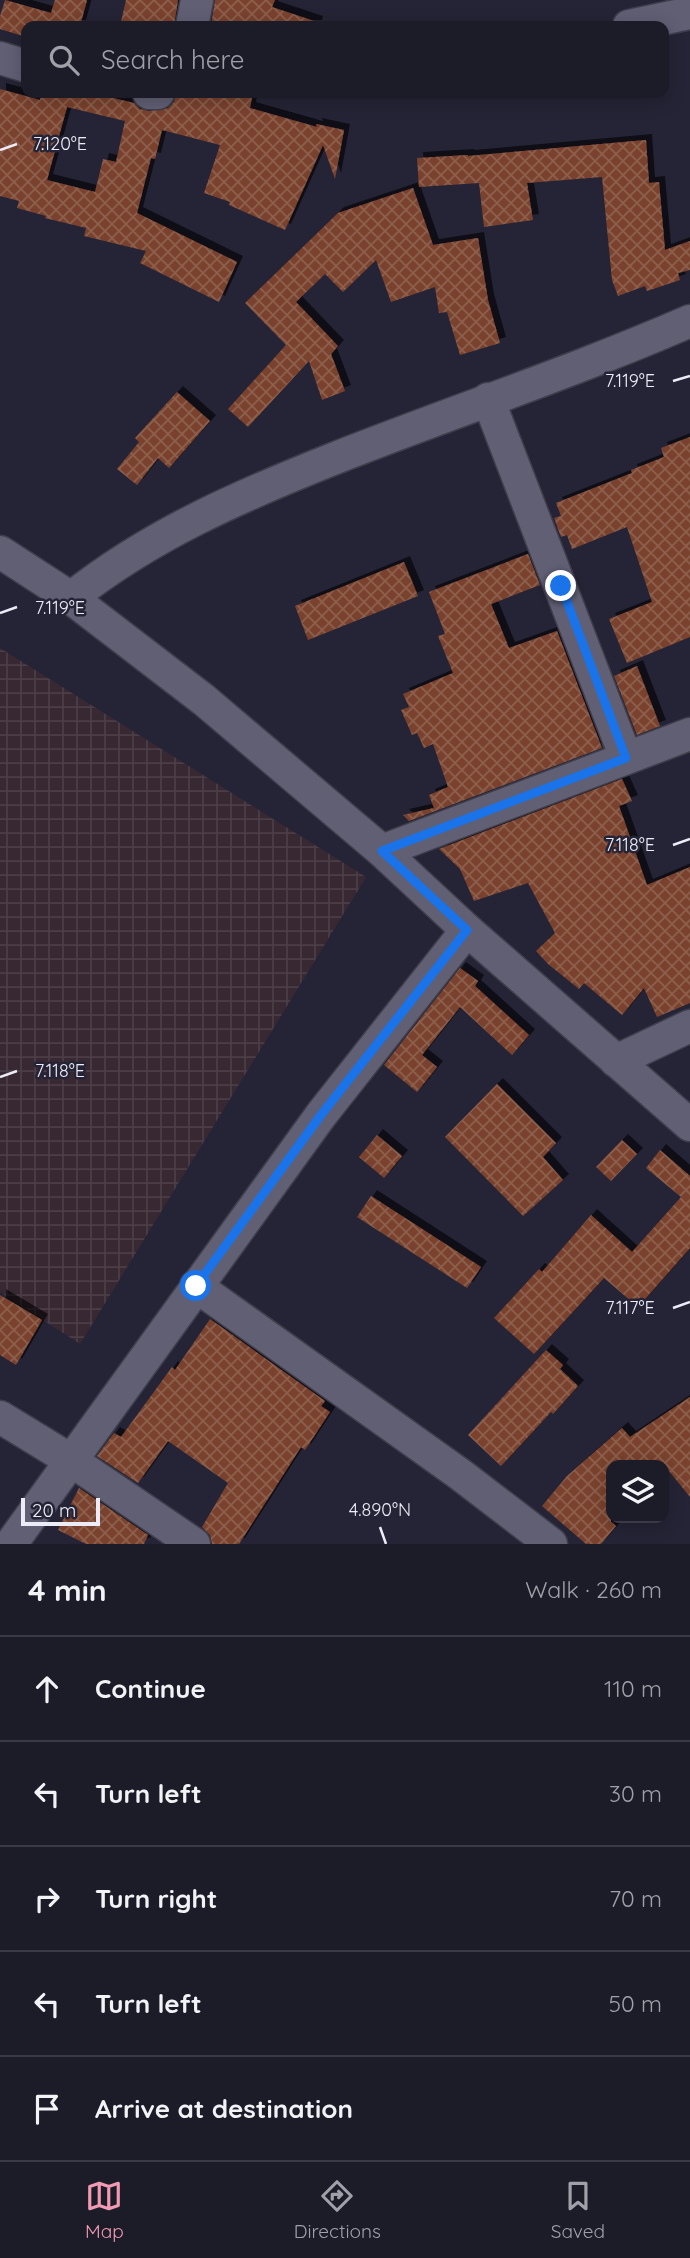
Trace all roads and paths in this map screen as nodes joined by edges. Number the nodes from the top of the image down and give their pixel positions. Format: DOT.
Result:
graph roads {
  1 [pos="197,0"];
  2 [pos="690,13"];
  3 [pos="193,21"];
  4 [pos="652,21"];
  5 [pos="0,58"];
  6 [pos="21,64"];
  7 [pos="690,321"];
  8 [pos="488,399"];
  9 [pos="0,552"];
  10 [pos="72,598"];
  11 [pos="690,734"];
  12 [pos="626,758"];
  13 [pos="382,851"];
  14 [pos="467,930"];
  15 [pos="690,1026"];
  16 [pos="616,1061"];
  17 [pos="690,1125"];
  18 [pos="196,1286"];
  19 [pos="0,1418"];
  20 [pos="72,1461"];
  21 [pos="11,1544"];
  22 [pos="194,1544"];
  23 [pos="551,1544"];
  1 -- 3 [label="street"];
  2 -- 4 [label="street"];
  5 -- 6 [label="street"];
  7 -- 8 [label="street"];
  8 -- 10 [label="street"];
  8 -- 12 [label="street"];
  9 -- 10 [label="street"];
  10 -- 13 [label="street"];
  11 -- 12 [label="street"];
  12 -- 13 [label="street"];
  13 -- 14 [label="street"];
  14 -- 16 [label="street"];
  14 -- 18 [label="street"];
  15 -- 16 [label="street"];
  16 -- 17 [label="street"];
  18 -- 20 [label="street"];
  18 -- 23 [label="street"];
  19 -- 20 [label="street"];
  20 -- 21 [label="street"];
  20 -- 22 [label="street"];
}
